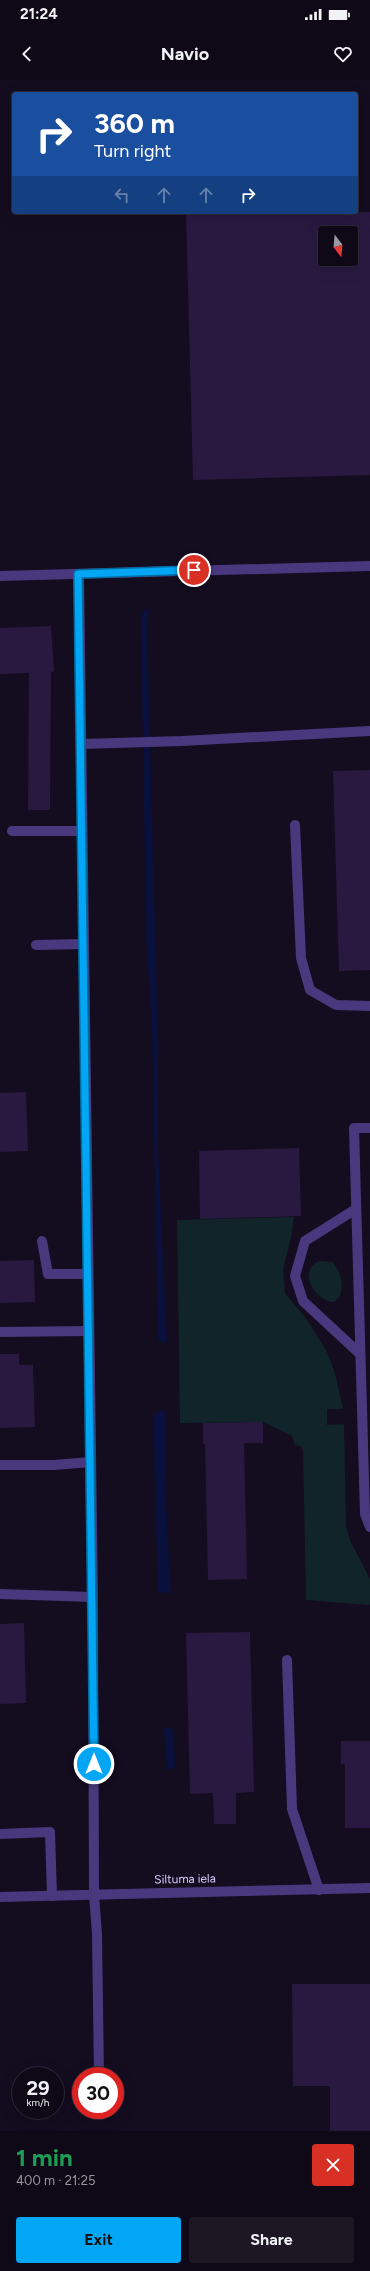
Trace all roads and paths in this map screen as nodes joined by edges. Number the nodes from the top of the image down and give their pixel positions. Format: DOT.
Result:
graph roads {
  1 [pos="370,566"];
  2 [pos="78,574"];
  3 [pos="0,576"];
  4 [pos="370,731"];
  5 [pos="81,744"];
  6 [pos="295,825"];
  7 [pos="12,831"];
  8 [pos="82,831"];
  9 [pos="83,944"];
  10 [pos="36,945"];
  11 [pos="370,1006"];
  12 [pos="370,1128"];
  13 [pos="356,1209"];
  14 [pos="42,1241"];
  15 [pos="88,1274"];
  16 [pos="89,1331"];
  17 [pos="0,1332"];
  18 [pos="360,1354"];
  19 [pos="91,1462"];
  20 [pos="0,1464"];
  21 [pos="370,1527"];
  22 [pos="0,1594"];
  23 [pos="93,1597"];
  24 [pos="287,1660"];
  25 [pos="0,1834"];
  26 [pos="370,1888"];
  27 [pos="319,1890"];
  28 [pos="94,1894"];
  29 [pos="52,1896"];
  30 [pos="0,1897"];
  31 [pos="99,2067"];
  1 -- 2 [label="street"];
  2 -- 3 [label="street"];
  2 -- 5 [label="street"];
  4 -- 5 [label="street"];
  5 -- 8 [label="street"];
  6 -- 11 [label="street"];
  7 -- 8 [label="street"];
  8 -- 9 [label="street"];
  9 -- 10 [label="street"];
  9 -- 15 [label="street"];
  12 -- 13 [label="street"];
  13 -- 18 [label="street"];
  13 -- 18 [label="street"];
  14 -- 15 [label="street"];
  15 -- 16 [label="street"];
  16 -- 17 [label="street"];
  16 -- 19 [label="street"];
  18 -- 21 [label="street"];
  19 -- 20 [label="street"];
  19 -- 23 [label="street"];
  22 -- 23 [label="street"];
  23 -- 28 [label="street"];
  24 -- 27 [label="street"];
  25 -- 29 [label="street"];
  26 -- 27 [label="street, Siltuma iela"];
  27 -- 28 [label="street, Siltuma iela"];
  28 -- 29 [label="street, Siltuma iela"];
  28 -- 31 [label="street"];
  29 -- 30 [label="street, Siltuma iela"];
}
